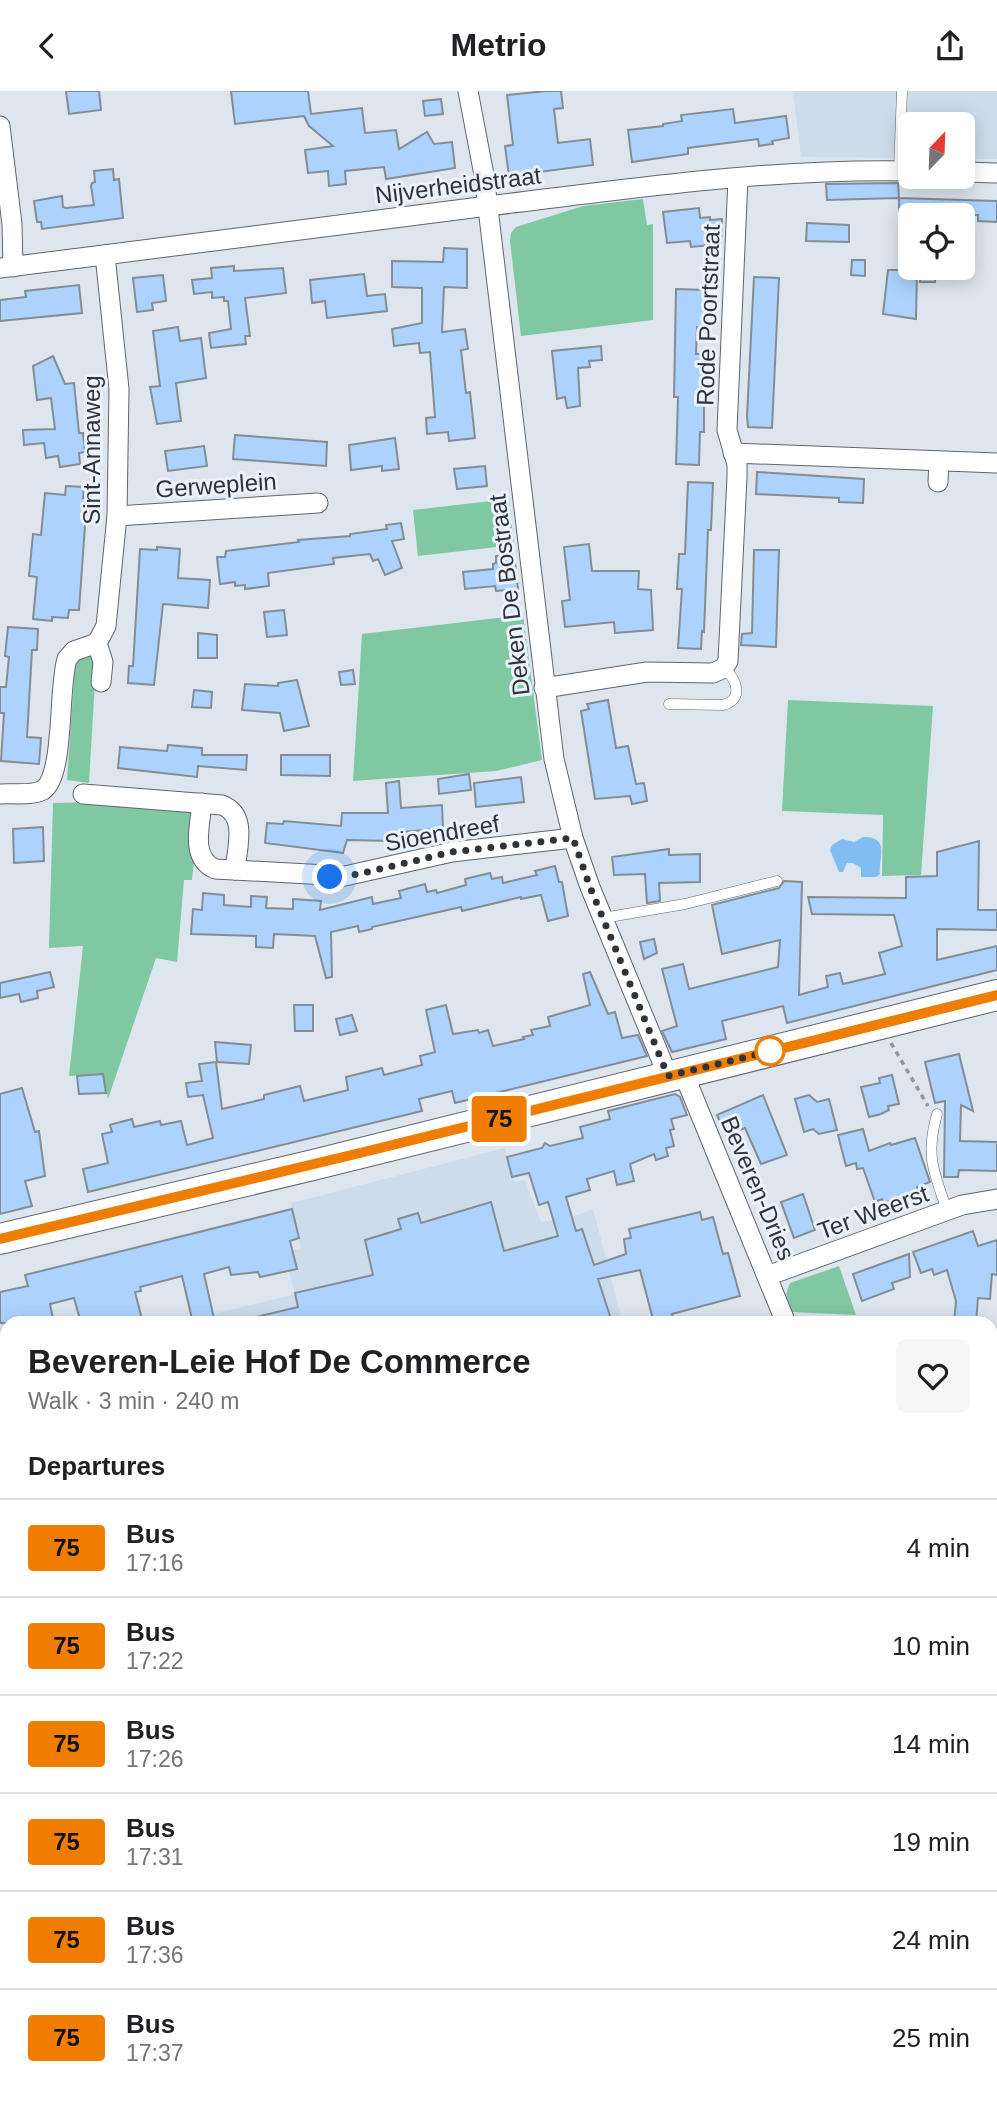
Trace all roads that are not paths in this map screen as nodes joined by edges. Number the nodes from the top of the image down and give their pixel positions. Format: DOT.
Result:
graph roads {
  1 [pos="468,91"];
  2 [pos="902,91"];
  3 [pos="903,112"];
  4 [pos="0,126"];
  5 [pos="898,171"];
  6 [pos="975,172"];
  7 [pos="997,173"];
  8 [pos="738,178"];
  9 [pos="488,206"];
  10 [pos="104,255"];
  11 [pos="6,267"];
  12 [pos="733,453"];
  13 [pos="939,461"];
  14 [pos="997,463"];
  15 [pos="938,482"];
  16 [pos="318,503"];
  17 [pos="117,516"];
  18 [pos="97,643"];
  19 [pos="723,668"];
  20 [pos="101,683"];
  21 [pos="544,688"];
  22 [pos="669,704"];
  23 [pos="0,794"];
  24 [pos="83,794"];
  25 [pos="202,803"];
  26 [pos="573,838"];
  27 [pos="236,870"];
  28 [pos="777,881"];
  29 [pos="603,918"];
  30 [pos="997,995"];
  31 [pos="676,1074"];
  32 [pos="937,1114"];
  33 [pos="997,1199"];
  34 [pos="947,1211"];
  35 [pos="0,1239"];
  36 [pos="768,1276"];
  37 [pos="783,1316"];
  1 -- 9 [label="street, Deken De Bostraat"];
  2 -- 3 [label="lane"];
  4 -- 11 [label="street, Nijverheidstraat"];
  5 -- 8 [label="street, Nijverheidstraat"];
  6 -- 7 [label="street"];
  8 -- 9 [label="street, Nijverheidstraat"];
  8 -- 12 [label="street, Rode Poortstraat"];
  9 -- 10 [label="street, Nijverheidstraat"];
  9 -- 21 [label="street, Deken De Bostraat"];
  10 -- 11 [label="street, Nijverheidstraat"];
  10 -- 17 [label="street, Sint-Annaweg"];
  12 -- 13 [label="street"];
  12 -- 19 [label="street, Rode Poortstraat"];
  13 -- 14 [label="street"];
  13 -- 15 [label="street"];
  16 -- 17 [label="street, Gerweplein"];
  17 -- 18 [label="street, Sint-Annaweg"];
  18 -- 20 [label="street, Sint-Annaweg"];
  18 -- 23 [label="street"];
  19 -- 21 [label="street"];
  19 -- 22 [label="lane"];
  21 -- 26 [label="street, Deken De Bostraat"];
  24 -- 25 [label="street"];
  25 -- 27 [label="street"];
  25 -- 27 [label="street, Sioendreef"];
  26 -- 27 [label="street, Sioendreef"];
  26 -- 29 [label="street, Deken De Bostraat"];
  28 -- 29 [label="lane"];
  29 -- 31 [label="street, Deken De Bostraat"];
  30 -- 31 [label="main road"];
  31 -- 35 [label="main road"];
  31 -- 36 [label="street, Beveren-Dries"];
  32 -- 34 [label="lane"];
  33 -- 34 [label="street, Ter Weerst"];
  34 -- 36 [label="street, Ter Weerst"];
  36 -- 37 [label="street, Beveren-Dries"];
}
